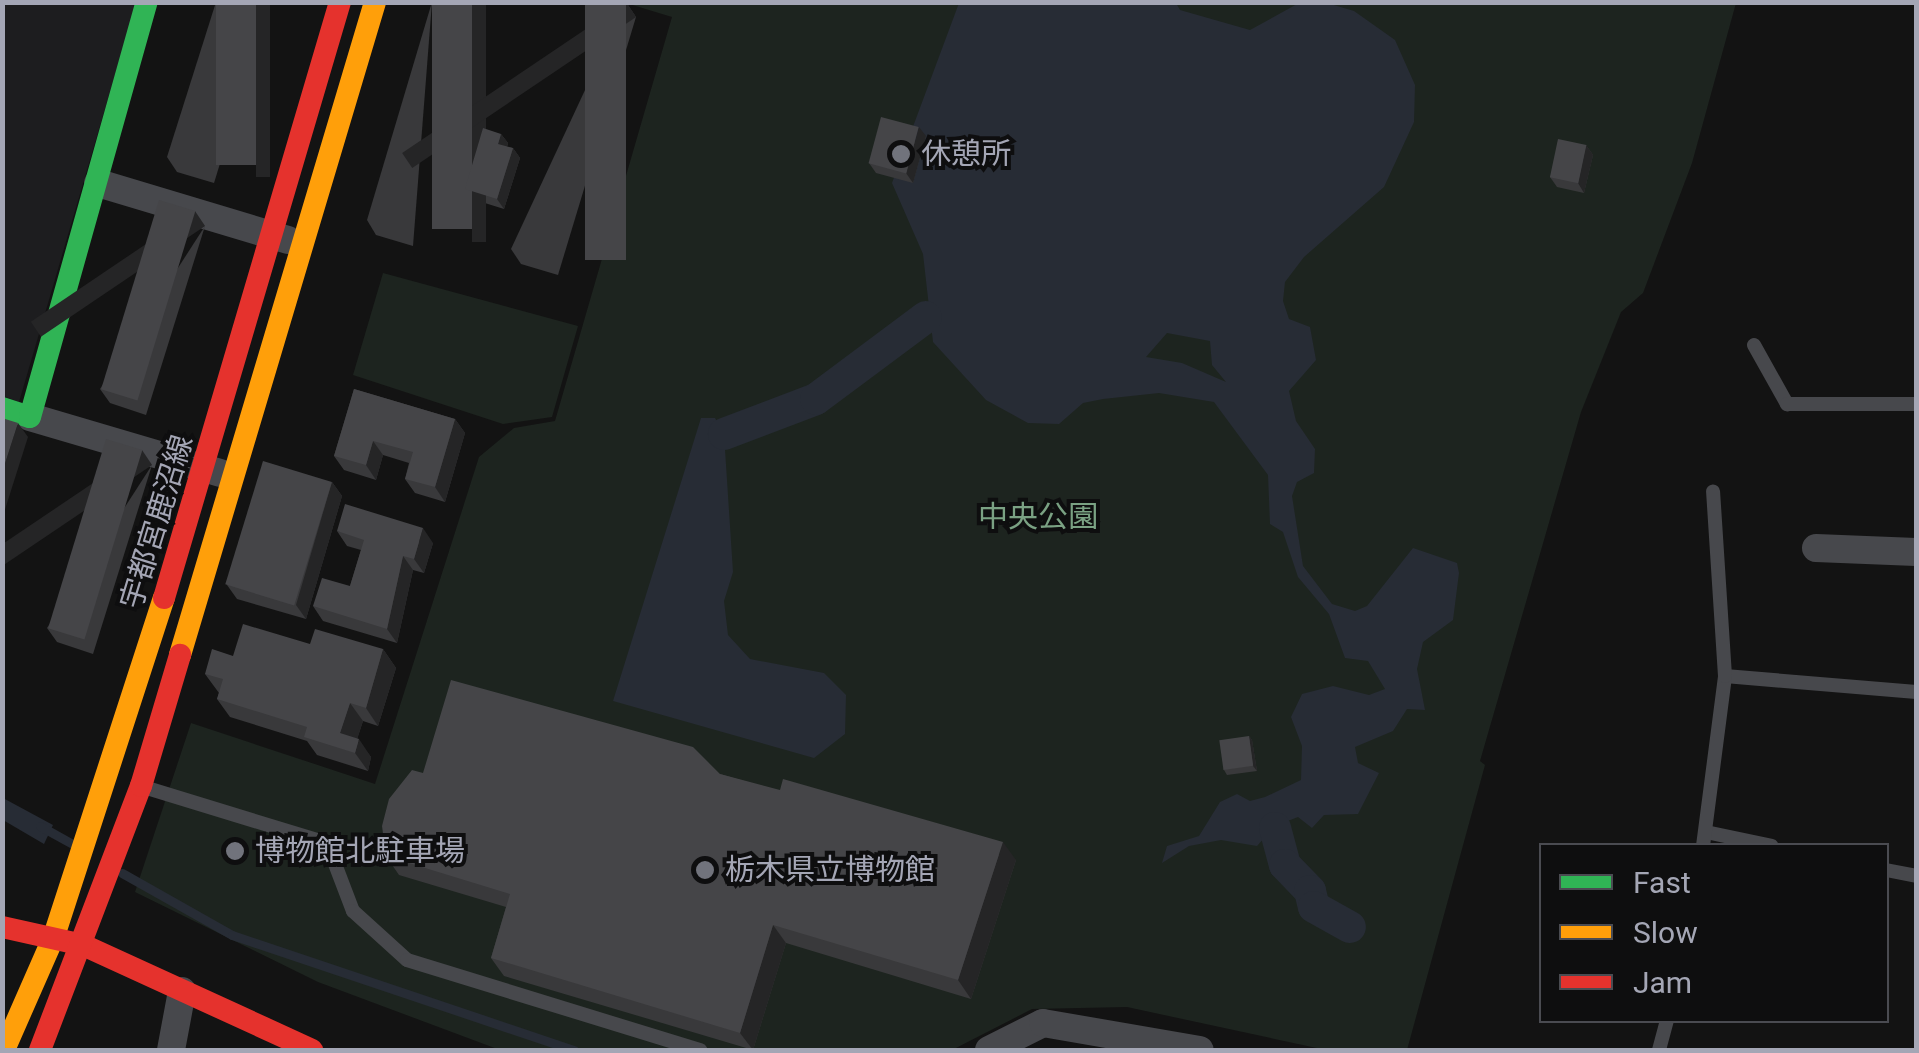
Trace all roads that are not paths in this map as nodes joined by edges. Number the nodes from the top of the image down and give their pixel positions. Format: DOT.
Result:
graph roads {
  1 [pos="147,2"];
  2 [pos="340,2"];
  3 [pos="376,2"];
  4 [pos="98,183"];
  5 [pos="274,234"];
  6 [pos="306,247"];
  7 [pos="1754,346"];
  8 [pos="1916,404"];
  9 [pos="2,408"];
  10 [pos="30,417"];
  11 [pos="206,468"];
  12 [pos="238,478"];
  13 [pos="1713,491"];
  14 [pos="1816,548"];
  15 [pos="1916,552"];
  16 [pos="1724,676"];
  17 [pos="1916,692"];
  18 [pos="108,775"];
  19 [pos="141,786"];
  20 [pos="1705,838"];
  21 [pos="1747,843"];
  22 [pos="1889,871"];
  23 [pos="1916,876"];
  24 [pos="2,928"];
  25 [pos="54,936"];
  26 [pos="83,945"];
  27 [pos="182,991"];
  28 [pos="1666,1023"];
  29 [pos="4,1050"];
  30 [pos="40,1050"];
  31 [pos="171,1050"];
  32 [pos="312,1050"];
  33 [pos="700,1050"];
  34 [pos="989,1050"];
  35 [pos="1200,1050"];
  36 [pos="1659,1050"];
  1 -- 4 [label="main road"];
  2 -- 5 [label="main road, 宇都宮鹿沼線"];
  3 -- 6 [label="main road"];
  4 -- 5 [label="street"];
  4 -- 10 [label="main road"];
  5 -- 6 [label="street"];
  5 -- 11 [label="main road, 宇都宮鹿沼線"];
  6 -- 12 [label="main road"];
  7 -- 8 [label="lane"];
  9 -- 10 [label="main road"];
  10 -- 11 [label="street"];
  11 -- 12 [label="street"];
  11 -- 18 [label="main road, 宇都宮鹿沼線"];
  12 -- 19 [label="main road"];
  13 -- 16 [label="lane"];
  14 -- 15 [label="street"];
  16 -- 17 [label="lane"];
  16 -- 20 [label="lane"];
  18 -- 19 [label="lane"];
  18 -- 25 [label="main road, 宇都宮鹿沼線"];
  19 -- 26 [label="main road"];
  19 -- 33 [label="lane"];
  20 -- 21 [label="lane"];
  22 -- 23 [label="lane"];
  24 -- 25 [label="main road"];
  25 -- 26 [label="main road"];
  25 -- 29 [label="main road, 宇都宮鹿沼線"];
  26 -- 27 [label="main road"];
  26 -- 30 [label="main road"];
  27 -- 31 [label="street"];
  27 -- 32 [label="main road"];
  28 -- 36 [label="lane"];
  34 -- 35 [label="street"];
}
